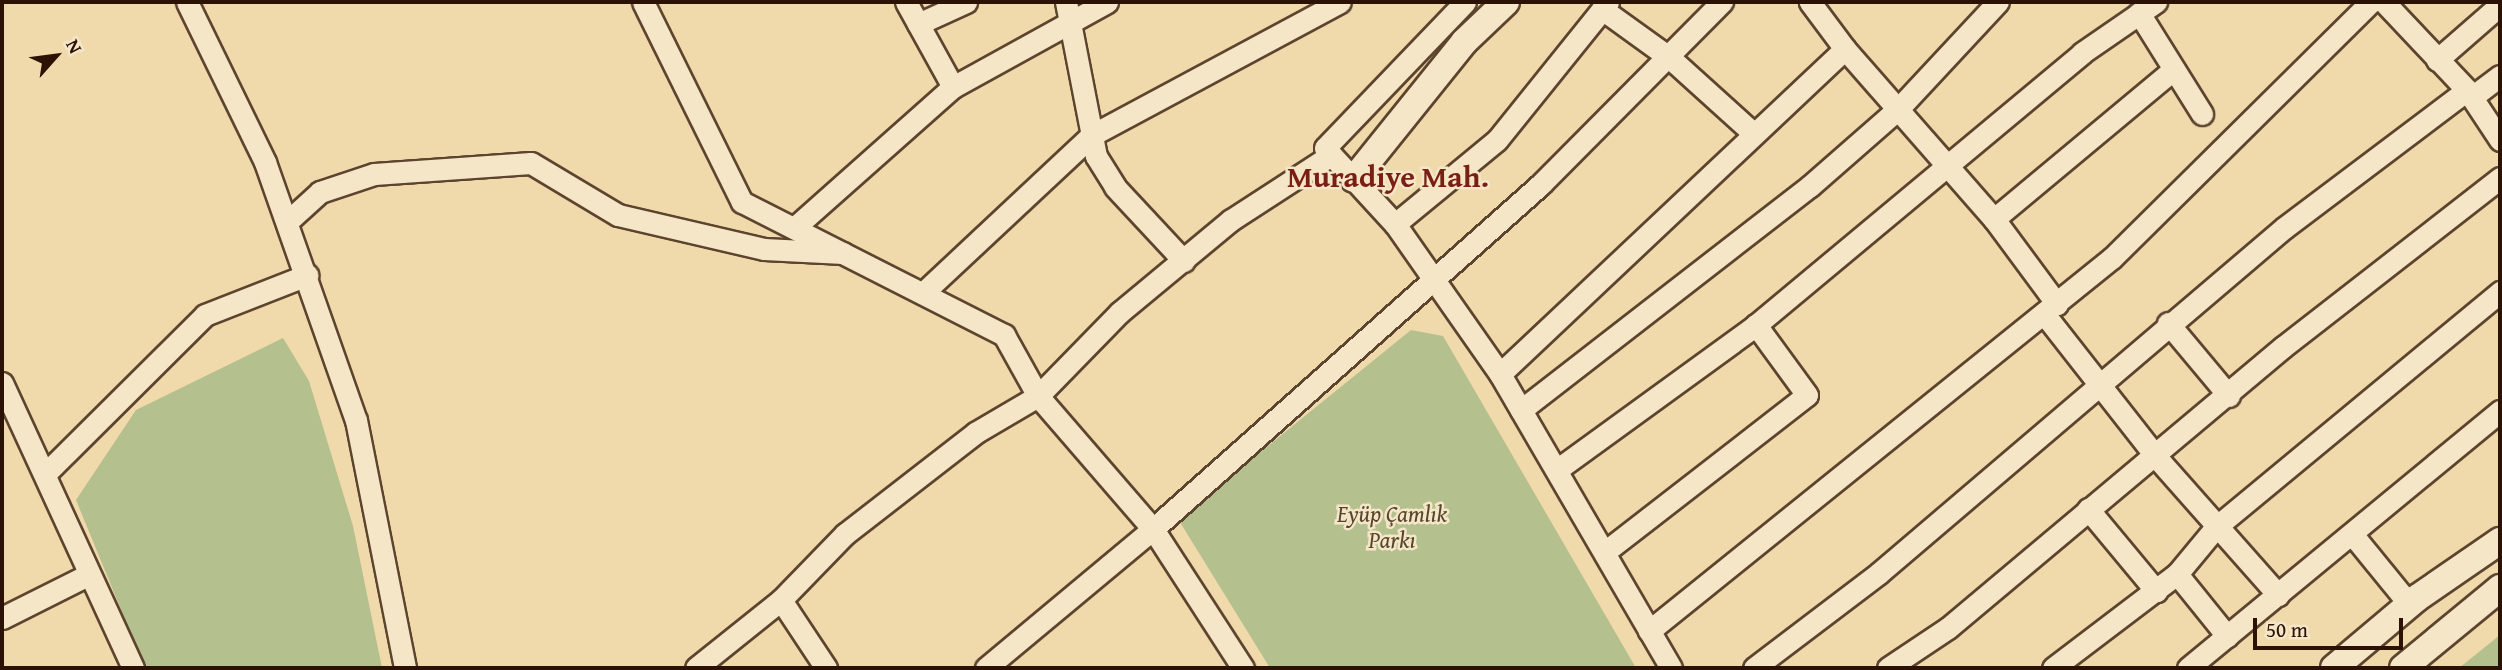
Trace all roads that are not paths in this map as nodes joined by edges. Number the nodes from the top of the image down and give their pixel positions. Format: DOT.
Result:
graph roads {
  1 [pos="187,2"];
  2 [pos="643,2"];
  3 [pos="906,2"];
  4 [pos="966,2"];
  5 [pos="1107,2"];
  6 [pos="1340,2"];
  7 [pos="1506,2"];
  8 [pos="1721,2"];
  9 [pos="1810,2"];
  10 [pos="1998,2"];
  11 [pos="2371,2"];
  12 [pos="2384,2"];
  13 [pos="1457,5"];
  14 [pos="1605,5"];
  15 [pos="2500,5"];
  16 [pos="2148,8"];
  17 [pos="1069,11"];
  18 [pos="918,24"];
  19 [pos="1845,49"];
  20 [pos="1670,58"];
  21 [pos="2437,60"];
  22 [pos="2174,69"];
  23 [pos="2500,76"];
  24 [pos="953,87"];
  25 [pos="2470,94"];
  26 [pos="1899,108"];
  27 [pos="2202,114"];
  28 [pos="1752,132"];
  29 [pos="1092,135"];
  30 [pos="2500,140"];
  31 [pos="1331,155"];
  32 [pos="1951,167"];
  33 [pos="2500,178"];
  34 [pos="1354,179"];
  35 [pos="1994,219"];
  36 [pos="287,222"];
  37 [pos="1395,224"];
  38 [pos="794,228"];
  39 [pos="846,253"];
  40 [pos="1184,261"];
  41 [pos="307,275"];
  42 [pos="1432,276"];
  43 [pos="2500,292"];
  44 [pos="923,293"];
  45 [pos="2051,310"];
  46 [pos="2168,323"];
  47 [pos="1756,326"];
  48 [pos="1500,374"];
  49 [pos="2098,381"];
  50 [pos="2,383"];
  51 [pos="1038,396"];
  52 [pos="2228,396"];
  53 [pos="1521,410"];
  54 [pos="2500,411"];
  55 [pos="2157,458"];
  56 [pos="1558,469"];
  57 [pos="46,473"];
  58 [pos="2088,509"];
  59 [pos="2216,527"];
  60 [pos="1153,529"];
  61 [pos="2352,534"];
  62 [pos="2500,541"];
  63 [pos="1606,551"];
  64 [pos="2177,574"];
  65 [pos="86,576"];
  66 [pos="2500,588"];
  67 [pos="2156,591"];
  68 [pos="2278,595"];
  69 [pos="781,600"];
  70 [pos="2409,604"];
  71 [pos="2,618"];
  72 [pos="1649,631"];
  73 [pos="2227,636"];
  74 [pos="133,668"];
  75 [pos="405,668"];
  76 [pos="696,668"];
  77 [pos="826,668"];
  78 [pos="986,668"];
  79 [pos="1243,668"];
  80 [pos="1671,668"];
  81 [pos="1754,668"];
  82 [pos="1888,668"];
  83 [pos="2053,668"];
  84 [pos="2188,668"];
  85 [pos="2334,668"];
  86 [pos="2403,668"];
  1 -- 36 [label="street"];
  2 -- 38 [label="street"];
  3 -- 18 [label="street"];
  4 -- 18 [label="street"];
  5 -- 17 [label="street"];
  6 -- 29 [label="street"];
  7 -- 34 [label="street"];
  8 -- 20 [label="street"];
  9 -- 19 [label="street"];
  10 -- 26 [label="street"];
  11 -- 45 [label="street"];
  12 -- 21 [label="street"];
  13 -- 31 [label="street"];
  14 -- 20 [label="street"];
  14 -- 37 [label="street"];
  15 -- 21 [label="street"];
  16 -- 22 [label="street"];
  16 -- 32 [label="street"];
  17 -- 24 [label="street"];
  17 -- 29 [label="street"];
  18 -- 24 [label="street"];
  19 -- 26 [label="street"];
  19 -- 28 [label="street"];
  20 -- 28 [label="street"];
  20 -- 42 [label="street"];
  21 -- 25 [label="street"];
  22 -- 27 [label="street"];
  22 -- 35 [label="street"];
  23 -- 25 [label="street"];
  24 -- 38 [label="street"];
  25 -- 30 [label="street"];
  25 -- 46 [label="street"];
  26 -- 32 [label="street"];
  26 -- 53 [label="street"];
  28 -- 48 [label="street"];
  29 -- 40 [label="street"];
  29 -- 44 [label="street"];
  31 -- 34 [label="street"];
  31 -- 40 [label="street"];
  32 -- 35 [label="street"];
  32 -- 47 [label="street"];
  33 -- 52 [label="street"];
  34 -- 37 [label="street"];
  35 -- 45 [label="street"];
  36 -- 39 [label="street"];
  36 -- 41 [label="street"];
  37 -- 42 [label="street"];
  38 -- 39 [label="street"];
  39 -- 44 [label="street"];
  40 -- 51 [label="street"];
  41 -- 57 [label="street"];
  41 -- 75 [label="street"];
  42 -- 48 [label="street"];
  42 -- 60 [label="street"];
  43 -- 59 [label="street"];
  44 -- 51 [label="street"];
  45 -- 49 [label="street"];
  45 -- 72 [label="street"];
  46 -- 49 [label="street"];
  46 -- 52 [label="street"];
  47 -- 56 [label="street"];
  47 -- 63 [label="street"];
  48 -- 53 [label="street"];
  49 -- 55 [label="street"];
  49 -- 81 [label="street"];
  50 -- 57 [label="street"];
  51 -- 60 [label="street"];
  51 -- 69 [label="street"];
  52 -- 55 [label="street"];
  53 -- 56 [label="street"];
  54 -- 61 [label="street"];
  55 -- 58 [label="street"];
  55 -- 59 [label="street"];
  56 -- 63 [label="street"];
  57 -- 65 [label="street"];
  58 -- 67 [label="street"];
  58 -- 82 [label="street"];
  59 -- 64 [label="street"];
  59 -- 68 [label="street"];
  60 -- 78 [label="street"];
  60 -- 79 [label="street"];
  61 -- 68 [label="street"];
  61 -- 70 [label="street"];
  62 -- 70 [label="street"];
  63 -- 72 [label="street"];
  64 -- 67 [label="street"];
  64 -- 73 [label="street"];
  65 -- 71 [label="street"];
  65 -- 74 [label="street"];
  66 -- 86 [label="street"];
  67 -- 83 [label="street"];
  68 -- 73 [label="street"];
  69 -- 76 [label="street"];
  69 -- 77 [label="street"];
  70 -- 85 [label="street"];
  72 -- 80 [label="street"];
  73 -- 84 [label="street"];
}
